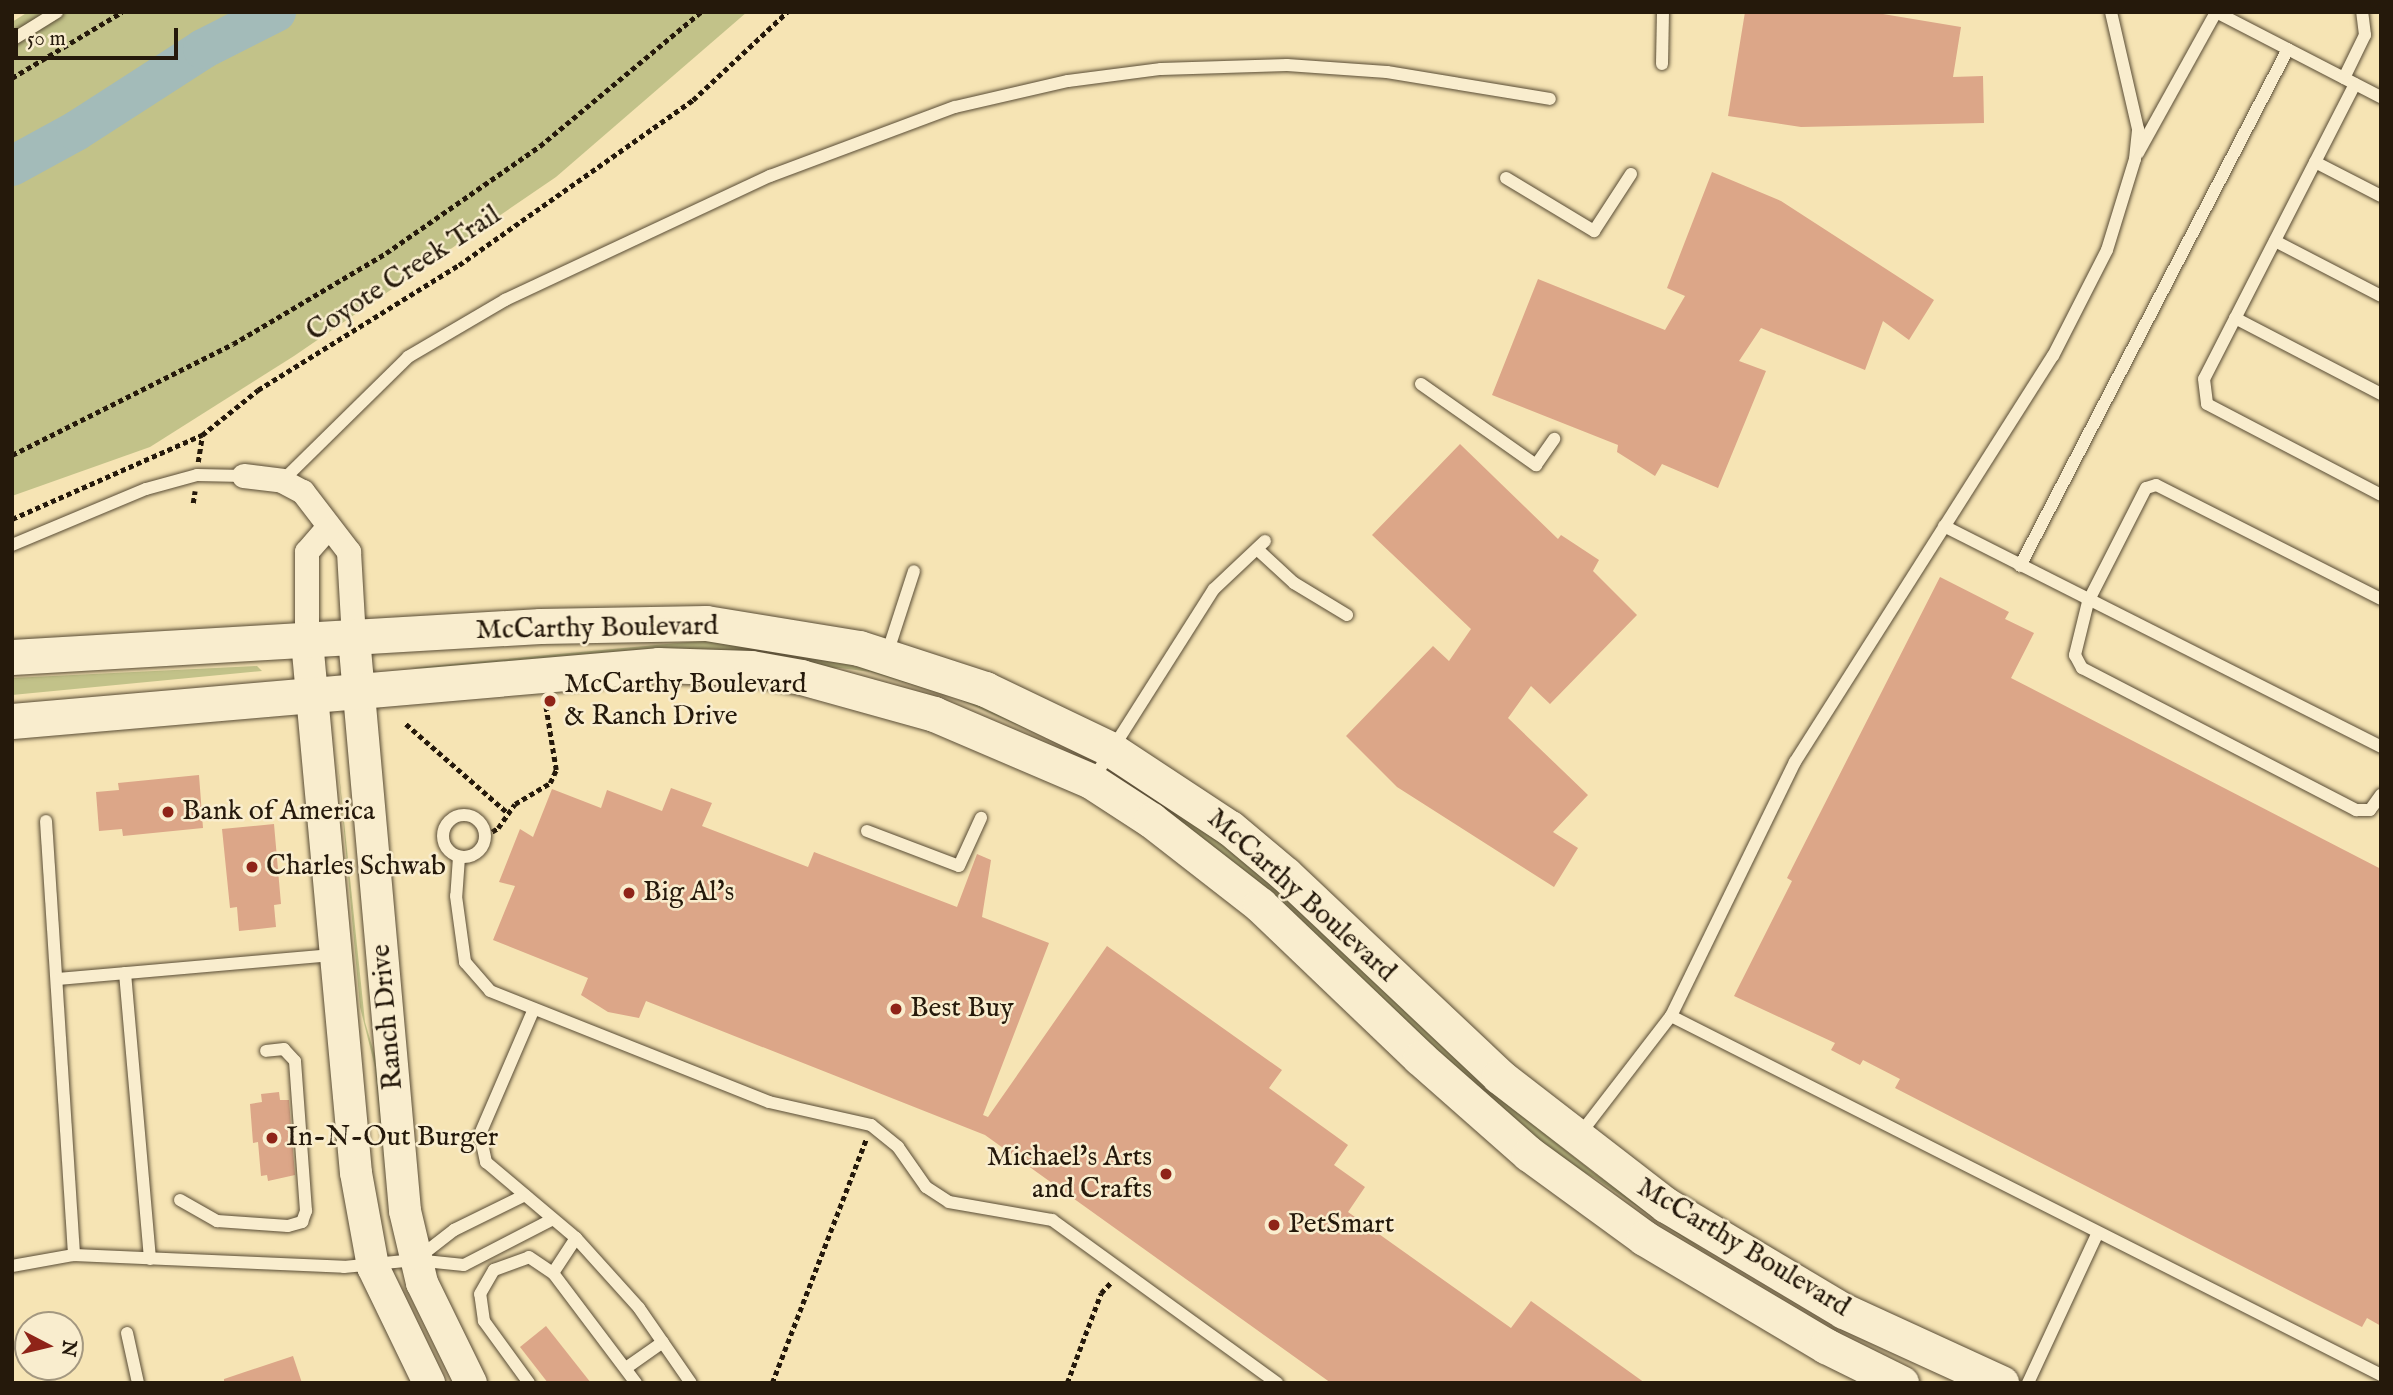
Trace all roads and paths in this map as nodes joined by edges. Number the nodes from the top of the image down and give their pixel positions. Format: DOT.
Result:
graph roads {
  1 [pos="57,12"];
  2 [pos="122,12"];
  3 [pos="701,12"];
  4 [pos="787,12"];
  5 [pos="1663,12"];
  6 [pos="2111,12"];
  7 [pos="2216,12"];
  8 [pos="2362,12"];
  9 [pos="12,40"];
  10 [pos="2288,49"];
  11 [pos="1662,64"];
  12 [pos="12,78"];
  13 [pos="2349,81"];
  14 [pos="2381,97"];
  15 [pos="1550,99"];
  16 [pos="2135,159"];
  17 [pos="2315,162"];
  18 [pos="1631,174"];
  19 [pos="1506,178"];
  20 [pos="2381,196"];
  21 [pos="2275,241"];
  22 [pos="2381,296"];
  23 [pos="2235,318"];
  24 [pos="1422,384"];
  25 [pos="2381,394"];
  26 [pos="1554,439"];
  27 [pos="12,455"];
  28 [pos="244,476"];
  29 [pos="282,481"];
  30 [pos="2381,495"];
  31 [pos="12,519"];
  32 [pos="1944,526"];
  33 [pos="327,529"];
  34 [pos="12,545"];
  35 [pos="2020,566"];
  36 [pos="914,571"];
  37 [pos="2381,598"];
  38 [pos="2088,602"];
  39 [pos="1347,615"];
  40 [pos="354,638"];
  41 [pos="307,641"];
  42 [pos="12,657"];
  43 [pos="887,657"];
  44 [pos="359,689"];
  45 [pos="311,693"];
  46 [pos="545,702"];
  47 [pos="12,721"];
  48 [pos="406,724"];
  49 [pos="2381,747"];
  50 [pos="1111,749"];
  51 [pos="1091,781"];
  52 [pos="2381,795"];
  53 [pos="506,812"];
  54 [pos="981,818"];
  55 [pos="47,821"];
  56 [pos="867,831"];
  57 [pos="485,836"];
  58 [pos="459,857"];
  59 [pos="335,956"];
  60 [pos="125,974"];
  61 [pos="58,979"];
  62 [pos="533,1011"];
  63 [pos="1671,1016"];
  64 [pos="266,1051"];
  65 [pos="871,1125"];
  66 [pos="1576,1139"];
  67 [pos="525,1195"];
  68 [pos="180,1200"];
  69 [pos="553,1219"];
  70 [pos="2098,1232"];
  71 [pos="576,1238"];
  72 [pos="74,1255"];
  73 [pos="150,1259"];
  74 [pos="415,1260"];
  75 [pos="12,1266"];
  76 [pos="373,1267"];
  77 [pos="1121,1269"];
  78 [pos="553,1273"];
  79 [pos="127,1333"];
  80 [pos="663,1342"];
  81 [pos="626,1368"];
  82 [pos="2381,1375"];
  83 [pos="138,1383"];
  84 [pos="429,1383"];
  85 [pos="471,1383"];
  86 [pos="529,1383"];
  87 [pos="636,1383"];
  88 [pos="691,1383"];
  89 [pos="772,1383"];
  90 [pos="1067,1383"];
  91 [pos="1277,1383"];
  92 [pos="1901,1383"];
  93 [pos="2001,1383"];
  94 [pos="2028,1383"];
  1 -- 9 [label="lane"];
  2 -- 12 [label="path"];
  3 -- 27 [label="path"];
  4 -- 31 [label="path, Coyote Creek Trail"];
  5 -- 11 [label="lane"];
  6 -- 16 [label="lane"];
  7 -- 10 [label="lane"];
  7 -- 16 [label="lane"];
  8 -- 13 [label="lane"];
  10 -- 13 [label="lane"];
  10 -- 35 [label="lane"];
  13 -- 14 [label="lane"];
  13 -- 17 [label="lane"];
  15 -- 29 [label="lane"];
  16 -- 32 [label="lane"];
  17 -- 20 [label="lane"];
  17 -- 21 [label="lane"];
  18 -- 19 [label="lane"];
  21 -- 22 [label="lane"];
  21 -- 23 [label="lane"];
  23 -- 25 [label="lane"];
  23 -- 30 [label="lane"];
  24 -- 26 [label="lane"];
  28 -- 29 [label="street"];
  28 -- 34 [label="lane"];
  29 -- 33 [label="street"];
  32 -- 35 [label="lane"];
  32 -- 63 [label="lane"];
  33 -- 40 [label="street"];
  33 -- 41 [label="street"];
  35 -- 38 [label="lane"];
  36 -- 43 [label="lane"];
  37 -- 38 [label="lane"];
  38 -- 49 [label="lane"];
  38 -- 52 [label="lane"];
  39 -- 50 [label="lane"];
  40 -- 41 [label="main road, McCarthy Boulevard"];
  40 -- 43 [label="main road, McCarthy Boulevard"];
  40 -- 44 [label="street, Ranch Drive"];
  41 -- 42 [label="main road, McCarthy Boulevard"];
  41 -- 45 [label="street, Ranch Drive"];
  43 -- 50 [label="main road, McCarthy Boulevard"];
  44 -- 45 [label="main road, McCarthy Boulevard"];
  44 -- 51 [label="main road, McCarthy Boulevard"];
  44 -- 74 [label="street, Ranch Drive"];
  45 -- 47 [label="main road, McCarthy Boulevard"];
  45 -- 59 [label="street, Ranch Drive"];
  46 -- 53 [label="path"];
  48 -- 53 [label="path"];
  50 -- 51 [label="lane"];
  50 -- 66 [label="main road, McCarthy Boulevard"];
  51 -- 92 [label="main road, McCarthy Boulevard"];
  53 -- 57 [label="path"];
  54 -- 56 [label="lane"];
  55 -- 61 [label="lane"];
  57 -- 58 [label="lane"];
  57 -- 58 [label="lane"];
  58 -- 62 [label="lane"];
  59 -- 60 [label="lane"];
  59 -- 76 [label="street, Ranch Drive"];
  60 -- 61 [label="lane"];
  60 -- 73 [label="lane"];
  61 -- 72 [label="lane"];
  62 -- 65 [label="lane"];
  62 -- 67 [label="lane"];
  63 -- 66 [label="lane"];
  63 -- 70 [label="lane"];
  64 -- 68 [label="lane"];
  65 -- 77 [label="lane"];
  65 -- 89 [label="path"];
  66 -- 93 [label="main road, McCarthy Boulevard"];
  67 -- 69 [label="lane"];
  67 -- 74 [label="lane"];
  69 -- 71 [label="lane"];
  69 -- 74 [label="lane"];
  70 -- 82 [label="lane"];
  70 -- 94 [label="lane"];
  71 -- 78 [label="lane"];
  71 -- 80 [label="lane"];
  72 -- 73 [label="lane"];
  72 -- 75 [label="lane"];
  73 -- 76 [label="lane"];
  74 -- 76 [label="lane"];
  74 -- 85 [label="street, Ranch Drive"];
  76 -- 84 [label="street, Ranch Drive"];
  77 -- 90 [label="path"];
  77 -- 91 [label="lane"];
  78 -- 81 [label="lane"];
  78 -- 86 [label="lane"];
  79 -- 83 [label="lane"];
  80 -- 81 [label="lane"];
  80 -- 88 [label="lane"];
  81 -- 87 [label="lane"];
}
